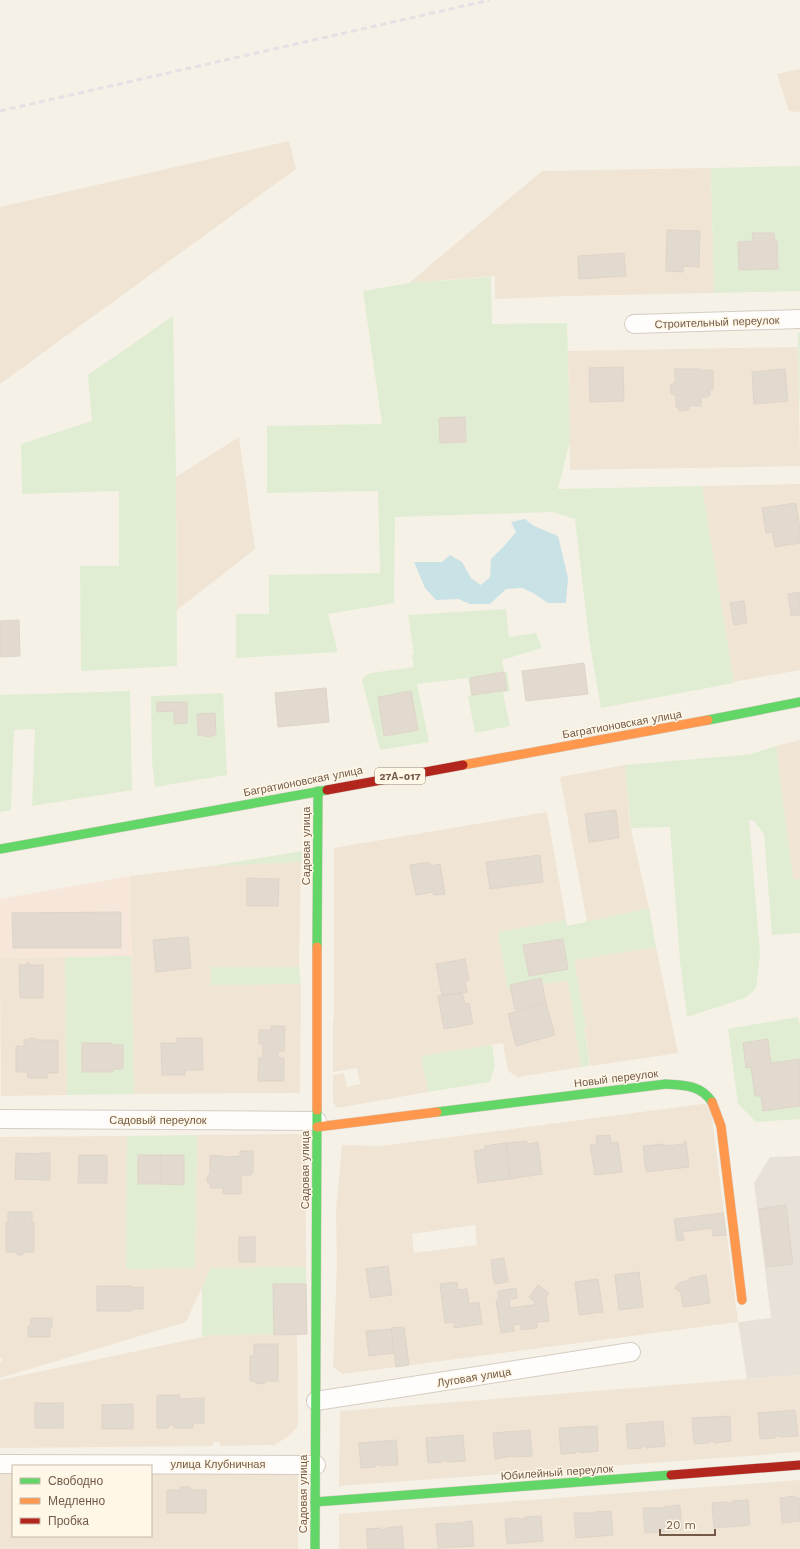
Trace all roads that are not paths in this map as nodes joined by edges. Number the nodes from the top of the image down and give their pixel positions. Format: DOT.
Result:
graph roads {
  1 [pos="800,319"];
  2 [pos="634,324"];
  3 [pos="800,702"];
  4 [pos="318,791"];
  5 [pos="0,849"];
  6 [pos="0,1119"];
  7 [pos="317,1124"];
  8 [pos="742,1300"];
  9 [pos="631,1352"];
  10 [pos="316,1401"];
  11 [pos="0,1464"];
  12 [pos="316,1464"];
  13 [pos="800,1465"];
  14 [pos="315,1502"];
  15 [pos="315,1549"];
  1 -- 2 [label="street, Строительный переулок"];
  3 -- 4 [label="street, Багратионовская улица / 27А-017"];
  4 -- 5 [label="street, Багратионовская улица / 27А-017"];
  4 -- 7 [label="street, Садовая улица"];
  6 -- 7 [label="street, Садовый переулок"];
  7 -- 8 [label="street, Новый переулок"];
  7 -- 10 [label="street, Садовая улица"];
  9 -- 10 [label="street, Луговая улица"];
  10 -- 12 [label="street, Садовая улица"];
  11 -- 12 [label="street, улица Клубничная"];
  12 -- 14 [label="street, Садовая улица"];
  13 -- 14 [label="street, Юбилейный переулок"];
  14 -- 15 [label="street, Садовая улица"];
}
